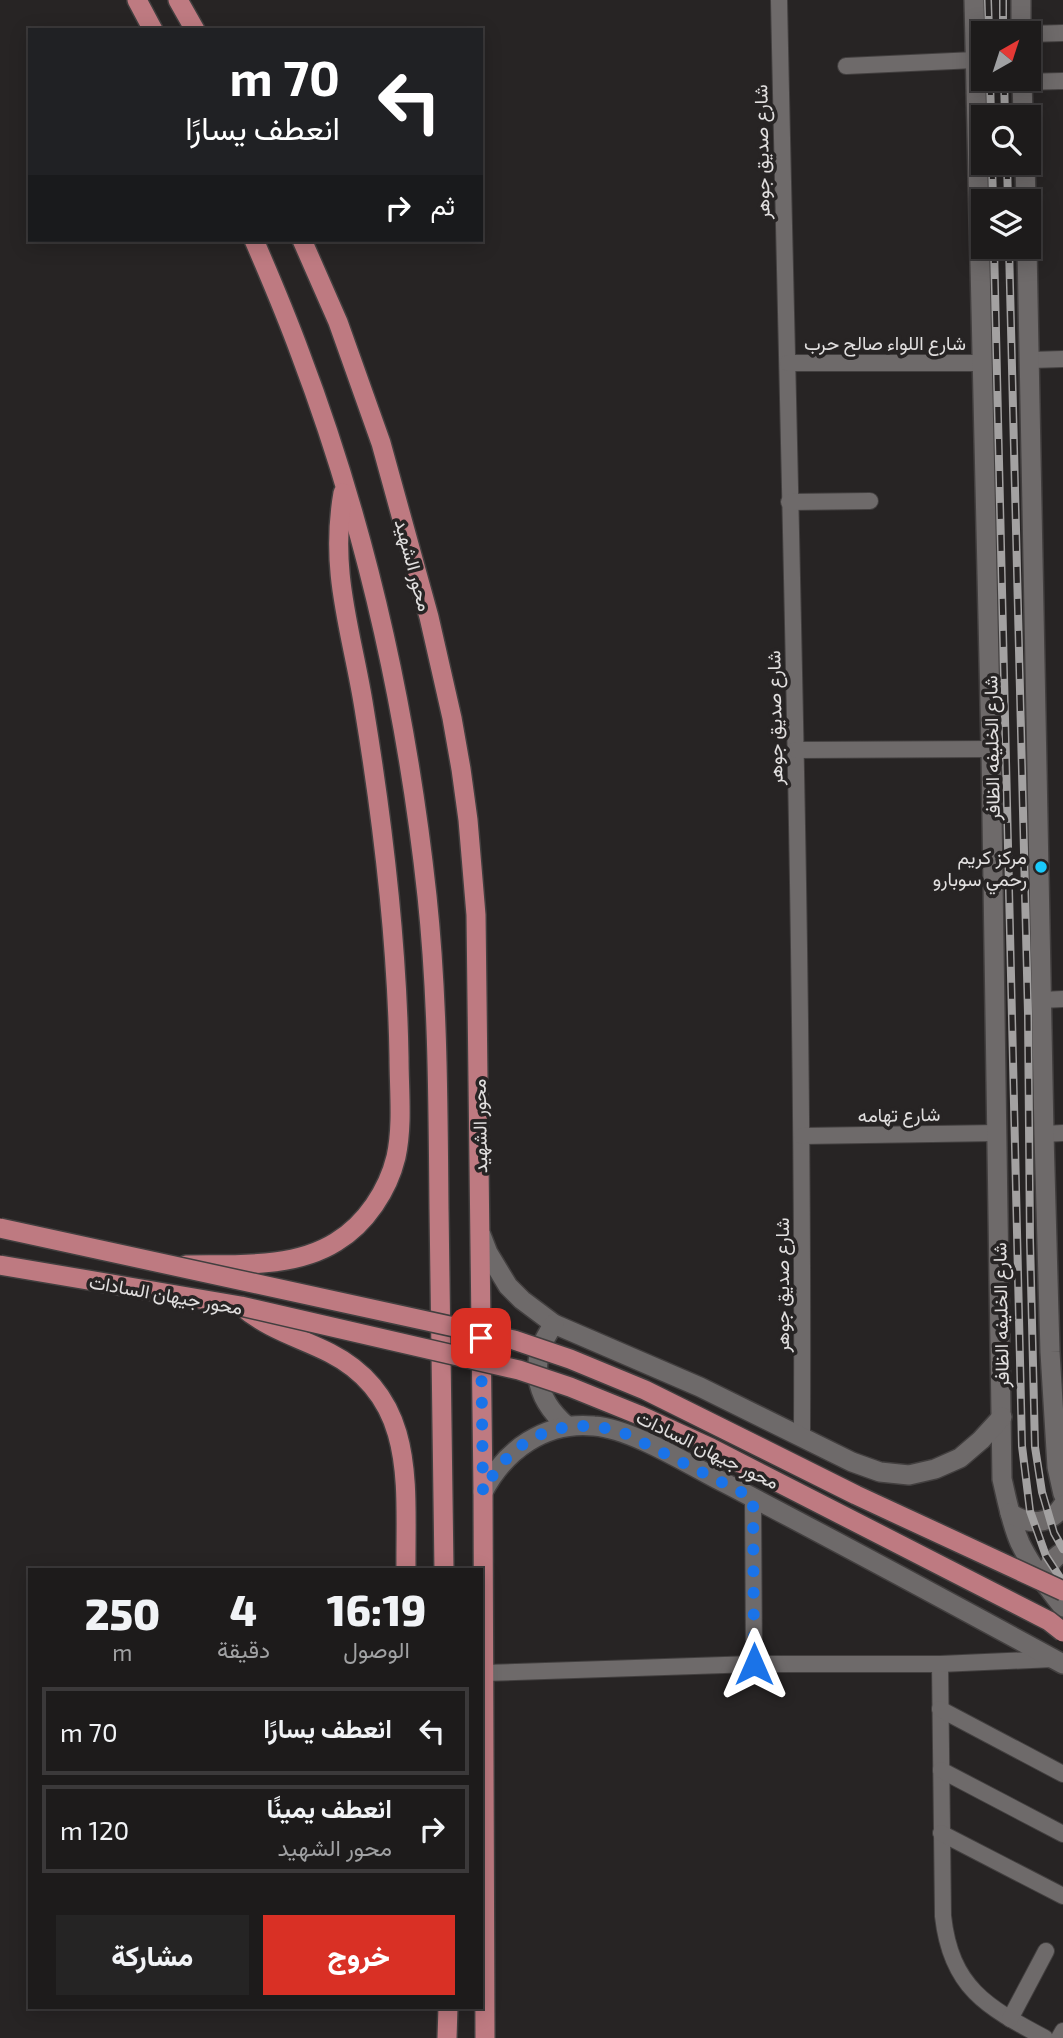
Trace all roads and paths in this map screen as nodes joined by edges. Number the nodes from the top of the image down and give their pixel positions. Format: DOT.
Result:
graph roads {
  1 [pos="137,0"];
  2 [pos="178,0"];
  3 [pos="779,0"];
  4 [pos="974,0"];
  5 [pos="1021,0"];
  6 [pos="974,21"];
  7 [pos="1021,21"];
  8 [pos="152,28"];
  9 [pos="194,28"];
  10 [pos="1063,33"];
  11 [pos="1041,34"];
  12 [pos="971,60"];
  13 [pos="846,66"];
  14 [pos="1041,80"];
  15 [pos="1063,81"];
  16 [pos="976,91"];
  17 [pos="255,242"];
  18 [pos="303,242"];
  19 [pos="1027,259"];
  20 [pos="1063,359"];
  21 [pos="1031,360"];
  22 [pos="788,363"];
  23 [pos="982,363"];
  24 [pos="344,486"];
  25 [pos="870,501"];
  26 [pos="789,502"];
  27 [pos="991,749"];
  28 [pos="796,750"];
  29 [pos="1063,999"];
  30 [pos="1042,1000"];
  31 [pos="997,1133"];
  32 [pos="1053,1133"];
  33 [pos="802,1136"];
  34 [pos="0,1228"];
  35 [pos="481,1235"];
  36 [pos="0,1265"];
  37 [pos="177,1266"];
  38 [pos="241,1306"];
  39 [pos="554,1324"];
  40 [pos="1056,1352"];
  41 [pos="1002,1416"];
  42 [pos="567,1426"];
  43 [pos="802,1436"];
  44 [pos="483,1492"];
  45 [pos="1063,1494"];
  46 [pos="753,1498"];
  47 [pos="1063,1505"];
  48 [pos="1010,1513"];
  49 [pos="1063,1552"];
  50 [pos="406,1568"];
  51 [pos="444,1568"];
  52 [pos="1055,1589"];
  53 [pos="1063,1607"];
  54 [pos="1063,1632"];
  55 [pos="1058,1662"];
  56 [pos="754,1664"];
  57 [pos="940,1664"];
  58 [pos="484,1673"];
  59 [pos="940,1709"];
  60 [pos="941,1770"];
  61 [pos="1063,1774"];
  62 [pos="941,1833"];
  63 [pos="1063,1834"];
  64 [pos="1063,1896"];
  65 [pos="1046,1951"];
  66 [pos="448,2009"];
  67 [pos="1010,2019"];
  68 [pos="1063,2031"];
  69 [pos="447,2038"];
  70 [pos="485,2038"];
  71 [pos="1045,2038"];
  72 [pos="1059,2038"];
  1 -- 8 [label="main road"];
  2 -- 9 [label="main road"];
  3 -- 22 [label="street, شارع صديق جوهر"];
  4 -- 6 [label="street, شارع الخليفه الظافر"];
  5 -- 7 [label="street"];
  10 -- 11 [label="street"];
  12 -- 13 [label="street"];
  14 -- 15 [label="street"];
  16 -- 23 [label="street, شارع الخليفه الظافر"];
  17 -- 24 [label="main road"];
  18 -- 35 [label="main road, محور الشهيد"];
  19 -- 21 [label="street"];
  20 -- 21 [label="street"];
  21 -- 30 [label="street"];
  22 -- 23 [label="street, شارع اللواء صالح حرب"];
  22 -- 26 [label="street, شارع صديق جوهر"];
  23 -- 27 [label="street, شارع الخليفه الظافر"];
  24 -- 37 [label="main road, bridge"];
  24 -- 51 [label="main road"];
  25 -- 26 [label="street"];
  26 -- 28 [label="street, شارع صديق جوهر"];
  27 -- 28 [label="street"];
  27 -- 31 [label="street, شارع الخليفه الظافر"];
  28 -- 33 [label="street, شارع صديق جوهر"];
  29 -- 30 [label="street"];
  30 -- 32 [label="street"];
  31 -- 33 [label="street, شارع تهامه"];
  31 -- 41 [label="street, شارع الخليفه الظافر"];
  32 -- 40 [label="street"];
  33 -- 43 [label="street, شارع صديق جوهر"];
  34 -- 37 [label="main road, محور جيهان السادات, bridge"];
  35 -- 39 [label="street"];
  35 -- 44 [label="main road, محور الشهيد"];
  36 -- 38 [label="main road, محور جيهان السادات, bridge"];
  37 -- 52 [label="main road, محور جيهان السادات, bridge"];
  38 -- 50 [label="main road"];
  38 -- 54 [label="main road, محور جيهان السادات, bridge"];
  39 -- 42 [label="street"];
  39 -- 43 [label="street"];
  40 -- 45 [label="street"];
  41 -- 43 [label="street"];
  41 -- 48 [label="street, شارع الخليفه الظافر"];
  42 -- 44 [label="street"];
  42 -- 46 [label="street"];
  44 -- 58 [label="main road, محور الشهيد"];
  46 -- 55 [label="street"];
  46 -- 56 [label="street"];
  47 -- 48 [label="street"];
  48 -- 52 [label="street, شارع الخليفه الظافر"];
  49 -- 52 [label="street"];
  52 -- 53 [label="street, شارع الخليفه الظافر"];
  55 -- 57 [label="street"];
  56 -- 57 [label="street"];
  56 -- 58 [label="street"];
  57 -- 59 [label="street"];
  58 -- 70 [label="main road, محور الشهيد"];
  59 -- 60 [label="street"];
  59 -- 61 [label="street"];
  60 -- 62 [label="street"];
  60 -- 63 [label="street"];
  62 -- 64 [label="street"];
  62 -- 67 [label="street"];
  65 -- 67 [label="street"];
  66 -- 69 [label="main road"];
  67 -- 71 [label="street"];
  68 -- 72 [label="street"];
}
